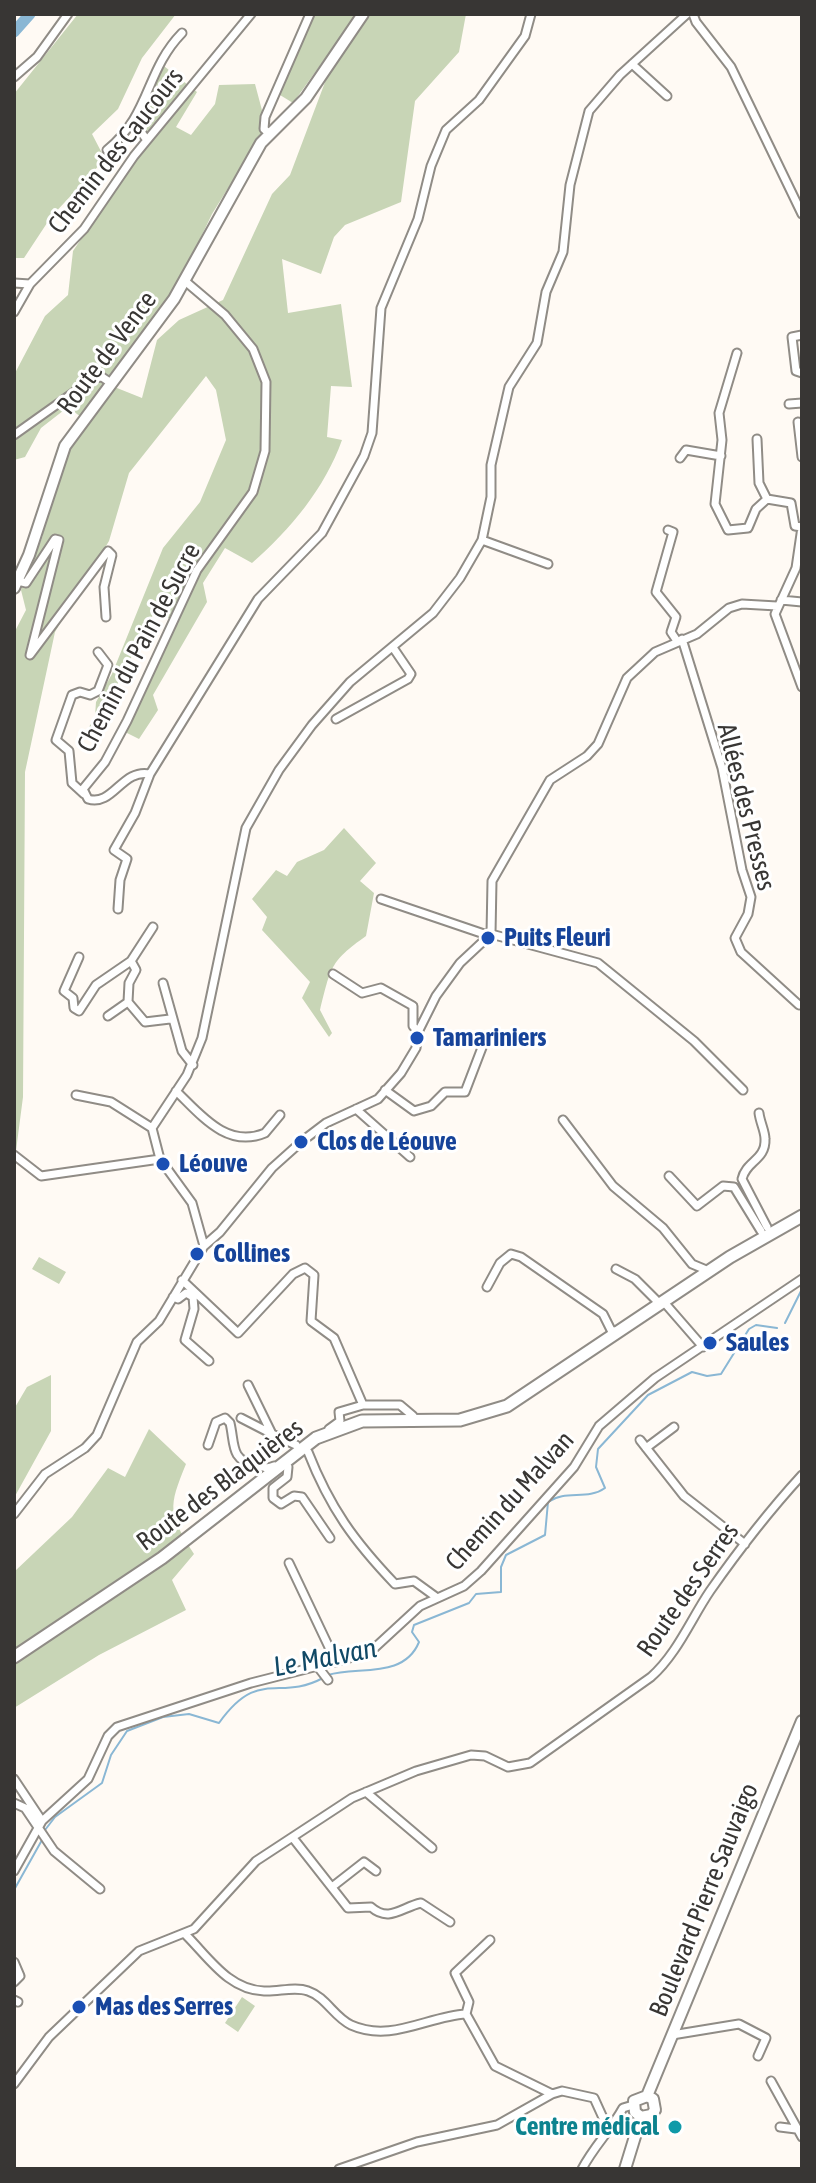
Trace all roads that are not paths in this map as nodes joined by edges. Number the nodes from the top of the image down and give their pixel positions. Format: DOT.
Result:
graph roads {
  1 [pos="68,14"];
  2 [pos="251,14"];
  3 [pos="310,14"];
  4 [pos="363,14"];
  5 [pos="531,14"];
  6 [pos="691,15"];
  7 [pos="182,33"];
  8 [pos="632,64"];
  9 [pos="14,77"];
  10 [pos="667,96"];
  11 [pos="306,98"];
  12 [pos="134,123"];
  13 [pos="284,125"];
  14 [pos="270,133"];
  15 [pos="147,140"];
  16 [pos="107,150"];
  17 [pos="256,154"];
  18 [pos="802,214"];
  19 [pos="185,281"];
  20 [pos="14,283"];
  21 [pos="30,284"];
  22 [pos="14,312"];
  23 [pos="802,335"];
  24 [pos="737,353"];
  25 [pos="802,373"];
  26 [pos="111,383"];
  27 [pos="802,403"];
  28 [pos="789,404"];
  29 [pos="798,422"];
  30 [pos="14,435"];
  31 [pos="757,439"];
  32 [pos="721,456"];
  33 [pos="802,457"];
  34 [pos="680,458"];
  35 [pos="767,499"];
  36 [pos="802,527"];
  37 [pos="668,530"];
  38 [pos="482,540"];
  39 [pos="548,564"];
  40 [pos="16,585"];
  41 [pos="802,602"];
  42 [pos="779,603"];
  43 [pos="106,617"];
  44 [pos="679,640"];
  45 [pos="394,649"];
  46 [pos="98,652"];
  47 [pos="802,687"];
  48 [pos="336,719"];
  49 [pos="150,774"];
  50 [pos="84,794"];
  51 [pos="381,899"];
  52 [pos="118,909"];
  53 [pos="153,927"];
  54 [pos="490,933"];
  55 [pos="79,957"];
  56 [pos="131,961"];
  57 [pos="333,974"];
  58 [pos="163,983"];
  59 [pos="128,1002"];
  60 [pos="799,1005"];
  61 [pos="108,1016"];
  62 [pos="170,1019"];
  63 [pos="418,1032"];
  64 [pos="491,1039"];
  65 [pos="193,1065"];
  66 [pos="385,1090"];
  67 [pos="743,1090"];
  68 [pos="176,1091"];
  69 [pos="76,1095"];
  70 [pos="356,1109"];
  71 [pos="759,1113"];
  72 [pos="280,1115"];
  73 [pos="563,1120"];
  74 [pos="152,1128"];
  75 [pos="14,1155"];
  76 [pos="410,1157"];
  77 [pos="160,1159"];
  78 [pos="669,1176"];
  79 [pos="802,1213"];
  80 [pos="764,1229"];
  81 [pos="204,1246"];
  82 [pos="616,1269"];
  83 [pos="704,1269"];
  84 [pos="802,1279"];
  85 [pos="182,1280"];
  86 [pos="487,1287"];
  87 [pos="173,1297"];
  88 [pos="659,1301"];
  89 [pos="615,1331"];
  90 [pos="703,1347"];
  91 [pos="209,1361"];
  92 [pos="248,1385"];
  93 [pos="363,1405"];
  94 [pos="413,1416"];
  95 [pos="241,1418"];
  96 [pos="340,1421"];
  97 [pos="362,1421"];
  98 [pos="674,1427"];
  99 [pos="272,1434"];
  100 [pos="320,1436"];
  101 [pos="640,1440"];
  102 [pos="208,1445"];
  103 [pos="646,1448"];
  104 [pos="308,1452"];
  105 [pos="289,1457"];
  106 [pos="263,1473"];
  107 [pos="802,1475"];
  108 [pos="14,1514"];
  109 [pos="330,1538"];
  110 [pos="745,1544"];
  111 [pos="289,1563"];
  112 [pos="436,1597"];
  113 [pos="14,1650"];
  114 [pos="14,1657"];
  115 [pos="336,1662"];
  116 [pos="320,1670"];
  117 [pos="328,1680"];
  118 [pos="802,1721"];
  119 [pos="14,1779"];
  120 [pos="366,1792"];
  121 [pos="14,1803"];
  122 [pos="42,1821"];
  123 [pos="41,1834"];
  124 [pos="293,1838"];
  125 [pos="432,1848"];
  126 [pos="14,1871"];
  127 [pos="376,1871"];
  128 [pos="332,1887"];
  129 [pos="100,1889"];
  130 [pos="450,1922"];
  131 [pos="186,1935"];
  132 [pos="490,1940"];
  133 [pos="14,1962"];
  134 [pos="14,1982"];
  135 [pos="466,2014"];
  136 [pos="672,2035"];
  137 [pos="758,2056"];
  138 [pos="15,2081"];
  139 [pos="771,2081"];
  140 [pos="552,2094"];
  141 [pos="647,2096"];
  142 [pos="633,2105"];
  143 [pos="641,2117"];
  144 [pos="780,2127"];
  145 [pos="609,2131"];
  146 [pos="800,2134"];
  147 [pos="339,2169"];
  148 [pos="582,2169"];
  149 [pos="625,2169"];
  1 -- 9 [label="street"];
  2 -- 15 [label="street, Chemin des Caucours"];
  3 -- 14 [label="street"];
  4 -- 11 [label="main road"];
  5 -- 49 [label="street"];
  6 -- 8 [label="street"];
  6 -- 18 [label="street"];
  7 -- 12 [label="street"];
  8 -- 10 [label="street"];
  8 -- 38 [label="street"];
  11 -- 13 [label="main road, Route de Vence"];
  11 -- 14 [label="main road"];
  12 -- 15 [label="street"];
  12 -- 16 [label="street"];
  13 -- 14 [label="street, Route de Vence"];
  13 -- 17 [label="main road, Route de Vence"];
  14 -- 17 [label="main road"];
  15 -- 21 [label="street, Chemin des Caucours"];
  17 -- 19 [label="main road, Route de Vence"];
  19 -- 26 [label="main road, Route de Vence"];
  19 -- 50 [label="street, Chemin du Pain de Sucre"];
  20 -- 21 [label="street"];
  21 -- 22 [label="street, Chemin des Caucours"];
  23 -- 25 [label="street"];
  24 -- 32 [label="street"];
  26 -- 30 [label="street"];
  26 -- 40 [label="main road, Route de Vence"];
  27 -- 28 [label="street"];
  29 -- 33 [label="street"];
  31 -- 35 [label="street"];
  32 -- 34 [label="street"];
  32 -- 35 [label="street"];
  35 -- 36 [label="street"];
  36 -- 42 [label="street"];
  37 -- 44 [label="street"];
  38 -- 39 [label="street"];
  38 -- 45 [label="street"];
  40 -- 43 [label="street, Route de Vence"];
  41 -- 42 [label="street"];
  42 -- 44 [label="street"];
  42 -- 47 [label="street"];
  44 -- 54 [label="street"];
  44 -- 60 [label="street, Allées des Presses"];
  45 -- 48 [label="street"];
  45 -- 65 [label="street"];
  46 -- 50 [label="street"];
  49 -- 50 [label="street, Chemin du Pain de Sucre"];
  49 -- 52 [label="street"];
  51 -- 54 [label="street"];
  53 -- 56 [label="street"];
  54 -- 63 [label="street"];
  54 -- 67 [label="street"];
  55 -- 56 [label="street"];
  56 -- 59 [label="street"];
  57 -- 63 [label="street"];
  58 -- 62 [label="street"];
  59 -- 61 [label="street"];
  59 -- 62 [label="street"];
  62 -- 65 [label="street"];
  63 -- 66 [label="street"];
  64 -- 66 [label="street"];
  65 -- 68 [label="street"];
  66 -- 70 [label="street"];
  68 -- 72 [label="street"];
  68 -- 74 [label="street"];
  69 -- 74 [label="street"];
  70 -- 76 [label="street"];
  70 -- 81 [label="street"];
  71 -- 80 [label="street"];
  73 -- 83 [label="street"];
  74 -- 77 [label="street"];
  75 -- 77 [label="street"];
  77 -- 81 [label="street"];
  78 -- 80 [label="street"];
  79 -- 80 [label="main road, Route des Blaquières"];
  79 -- 88 [label="main road, Route des Blaquières"];
  80 -- 83 [label="main road, Route des Blaquières"];
  81 -- 85 [label="street"];
  82 -- 88 [label="street"];
  83 -- 88 [label="main road, Route des Blaquières"];
  84 -- 90 [label="street, Chemin du Malvan"];
  85 -- 87 [label="street"];
  85 -- 93 [label="street"];
  86 -- 89 [label="street"];
  87 -- 91 [label="street"];
  87 -- 108 [label="street"];
  88 -- 89 [label="main road, Route des Blaquières"];
  88 -- 90 [label="street"];
  89 -- 94 [label="main road, Route des Blaquières"];
  89 -- 97 [label="main road, Route des Blaquières"];
  90 -- 112 [label="street, Chemin du Malvan"];
  92 -- 99 [label="street"];
  93 -- 94 [label="street"];
  93 -- 96 [label="street"];
  94 -- 96 [label="main road, Route des Blaquières"];
  95 -- 99 [label="street"];
  96 -- 97 [label="street"];
  96 -- 100 [label="street"];
  96 -- 105 [label="main road, Route des Blaquières"];
  97 -- 100 [label="main road, Route des Blaquières"];
  98 -- 103 [label="street"];
  99 -- 105 [label="street"];
  100 -- 105 [label="main road, Route des Blaquières"];
  101 -- 103 [label="street"];
  102 -- 106 [label="street"];
  103 -- 110 [label="street"];
  104 -- 112 [label="street"];
  105 -- 106 [label="main road, Route des Blaquières"];
  105 -- 106 [label="main road, Route des Blaquières"];
  105 -- 109 [label="street"];
  106 -- 113 [label="main road, Route des Blaquières"];
  106 -- 114 [label="main road, Route des Blaquières"];
  107 -- 110 [label="street, Route des Serres"];
  110 -- 120 [label="street, Route des Serres"];
  111 -- 115 [label="street"];
  112 -- 115 [label="street, Chemin du Malvan"];
  115 -- 116 [label="street, Chemin du Malvan"];
  116 -- 117 [label="street"];
  116 -- 122 [label="street, Chemin du Malvan"];
  118 -- 136 [label="main road, Boulevard Pierre Sauvaigo"];
  119 -- 122 [label="street"];
  120 -- 124 [label="street, Route des Serres"];
  120 -- 125 [label="street"];
  121 -- 123 [label="street"];
  122 -- 123 [label="street, Chemin du Malvan"];
  123 -- 126 [label="street, Chemin du Malvan"];
  123 -- 129 [label="street"];
  124 -- 128 [label="street"];
  124 -- 131 [label="street, Route des Serres"];
  127 -- 128 [label="street"];
  128 -- 130 [label="street"];
  131 -- 135 [label="street"];
  131 -- 138 [label="street, Route des Serres"];
  132 -- 135 [label="street"];
  133 -- 134 [label="street"];
  135 -- 140 [label="street"];
  136 -- 137 [label="street"];
  136 -- 141 [label="main road, Boulevard Pierre Sauvaigo"];
  139 -- 146 [label="street"];
  140 -- 145 [label="street"];
  140 -- 147 [label="street"];
  141 -- 142 [label="main road"];
  141 -- 143 [label="main road"];
  142 -- 143 [label="main road"];
  142 -- 145 [label="street"];
  143 -- 149 [label="main road"];
  144 -- 146 [label="street"];
  145 -- 148 [label="street"];
}
